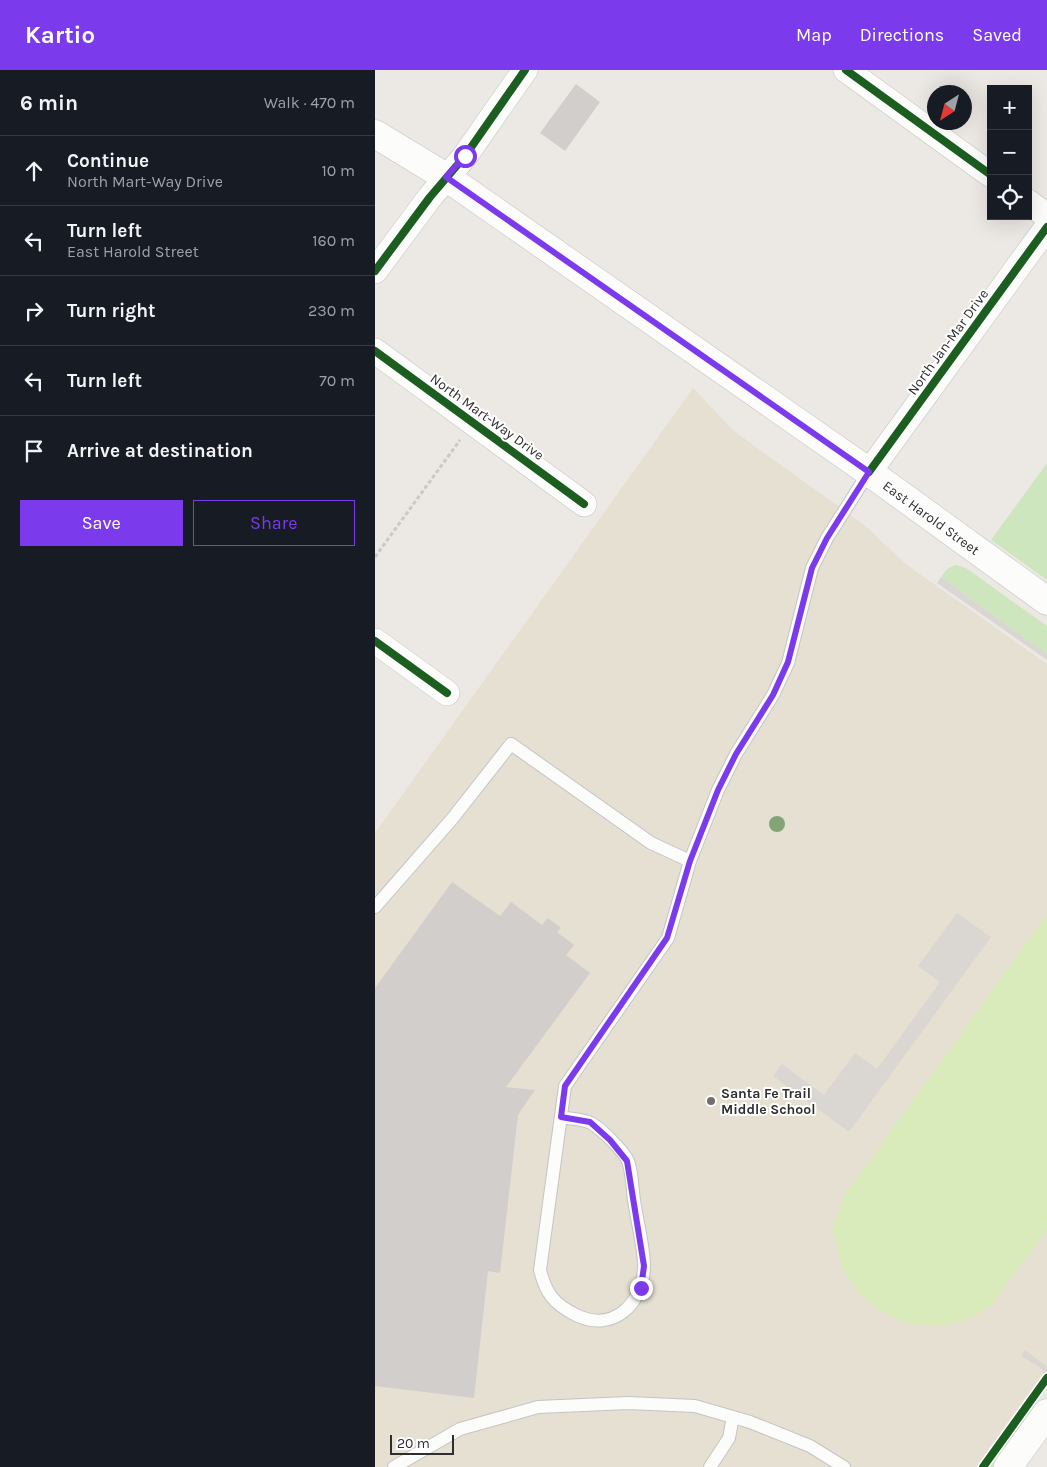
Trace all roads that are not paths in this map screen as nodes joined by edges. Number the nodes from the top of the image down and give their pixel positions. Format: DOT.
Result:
graph roads {
  1 [pos="525,70"];
  2 [pos="847,70"];
  3 [pos="375,121"];
  4 [pos="375,134"];
  5 [pos="987,172"];
  6 [pos="446,177"];
  7 [pos="1032,205"];
  8 [pos="1047,216"];
  9 [pos="1047,227"];
  10 [pos="375,271"];
  11 [pos="375,351"];
  12 [pos="869,472"];
  13 [pos="583,504"];
  14 [pos="1047,601"];
  15 [pos="375,641"];
  16 [pos="447,693"];
  17 [pos="690,861"];
  18 [pos="375,907"];
  19 [pos="561,1117"];
  20 [pos="1047,1413"];
  21 [pos="733,1417"];
  22 [pos="394,1467"];
  23 [pos="710,1467"];
  24 [pos="844,1467"];
  25 [pos="1008,1467"];
  1 -- 6 [label="street"];
  2 -- 5 [label="street"];
  3 -- 6 [label="main road, East Harold Street"];
  4 -- 6 [label="main road, East Harold Street"];
  6 -- 10 [label="street"];
  6 -- 12 [label="main road, East Harold Street"];
  7 -- 8 [label="street"];
  9 -- 12 [label="street, North Jan-Mar Drive"];
  11 -- 13 [label="street, North Mart-Way Drive"];
  12 -- 14 [label="main road, East Harold Street"];
  12 -- 17 [label="lane"];
  15 -- 16 [label="street"];
  17 -- 18 [label="lane"];
  17 -- 19 [label="lane"];
  19 -- 19 [label="lane"];
  20 -- 25 [label="main road"];
  21 -- 22 [label="lane"];
  21 -- 23 [label="lane"];
  21 -- 24 [label="lane"];
}
